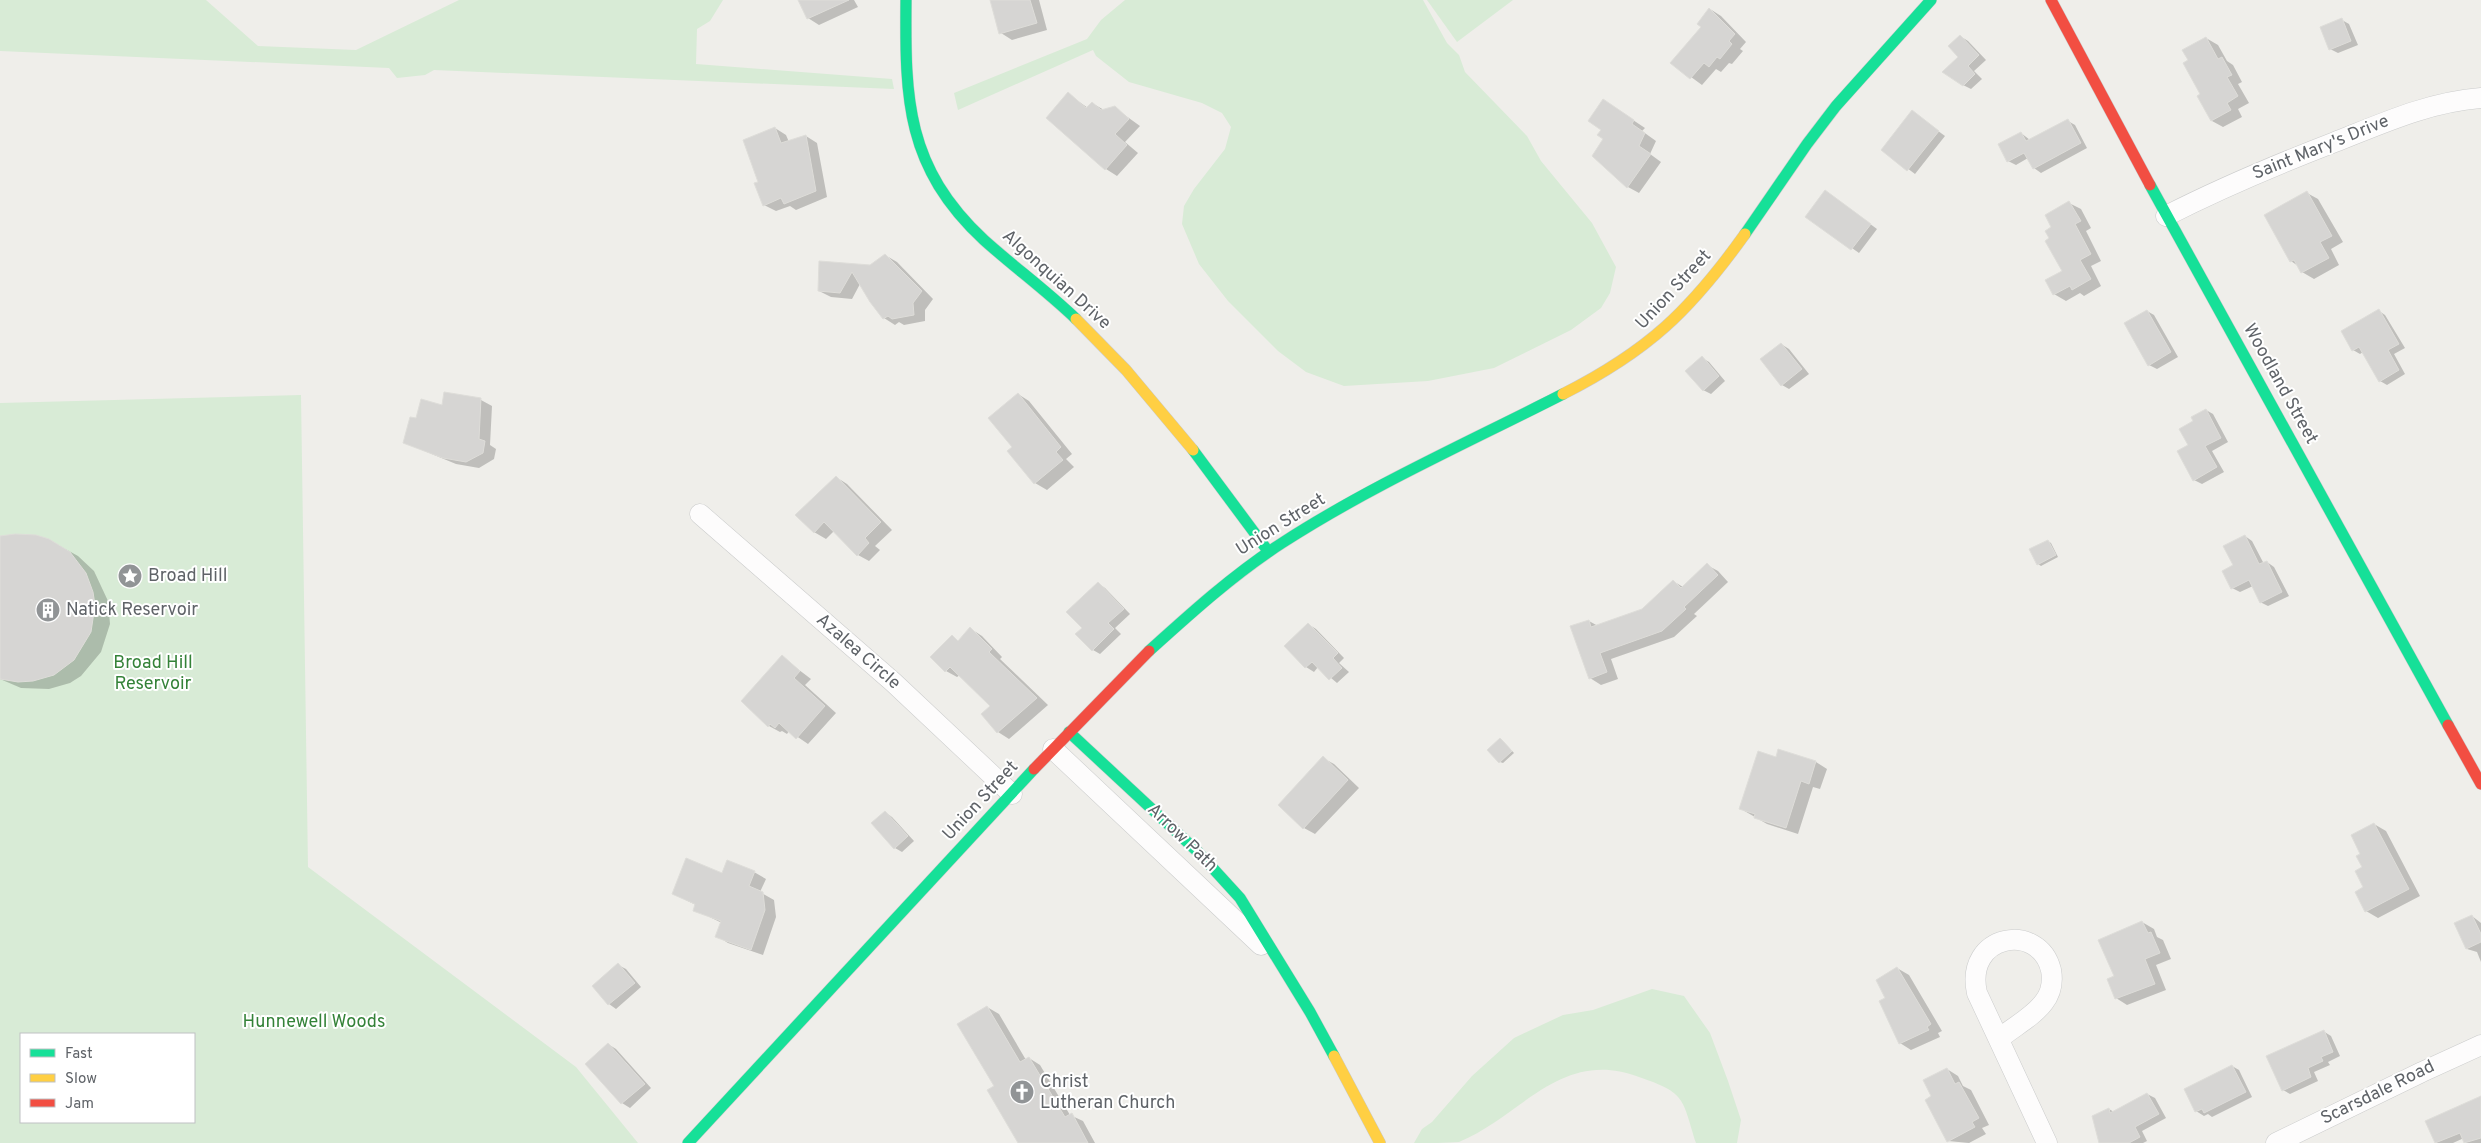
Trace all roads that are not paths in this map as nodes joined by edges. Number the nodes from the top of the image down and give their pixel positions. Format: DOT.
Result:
graph roads {
  1 [pos="906,0"];
  2 [pos="1931,0"];
  3 [pos="2051,0"];
  4 [pos="2481,98"];
  5 [pos="2166,216"];
  6 [pos="700,514"];
  7 [pos="1268,552"];
  8 [pos="1069,732"];
  9 [pos="1053,749"];
  10 [pos="2481,784"];
  11 [pos="1012,794"];
  12 [pos="1276,959"];
  13 [pos="1999,1038"];
  14 [pos="2481,1045"];
  15 [pos="688,1143"];
  16 [pos="1380,1143"];
  17 [pos="2047,1143"];
  18 [pos="2276,1143"];
  1 -- 7 [label="street, Algonquian Drive"];
  2 -- 7 [label="street, Union Street"];
  3 -- 5 [label="street, Woodland Street"];
  4 -- 5 [label="street, Saint Mary's Drive"];
  5 -- 10 [label="street, Woodland Street"];
  6 -- 11 [label="street, Azalea Circle"];
  7 -- 8 [label="street, Union Street"];
  8 -- 9 [label="street, Union Street"];
  8 -- 12 [label="street, Arrow Path"];
  9 -- 11 [label="street, Union Street"];
  9 -- 12 [label="street, Arrow Path"];
  11 -- 15 [label="street, Union Street"];
  12 -- 16 [label="street, Arrow Path"];
  13 -- 13 [label="street"];
  13 -- 17 [label="street"];
  14 -- 18 [label="street, Scarsdale Road"];
}
